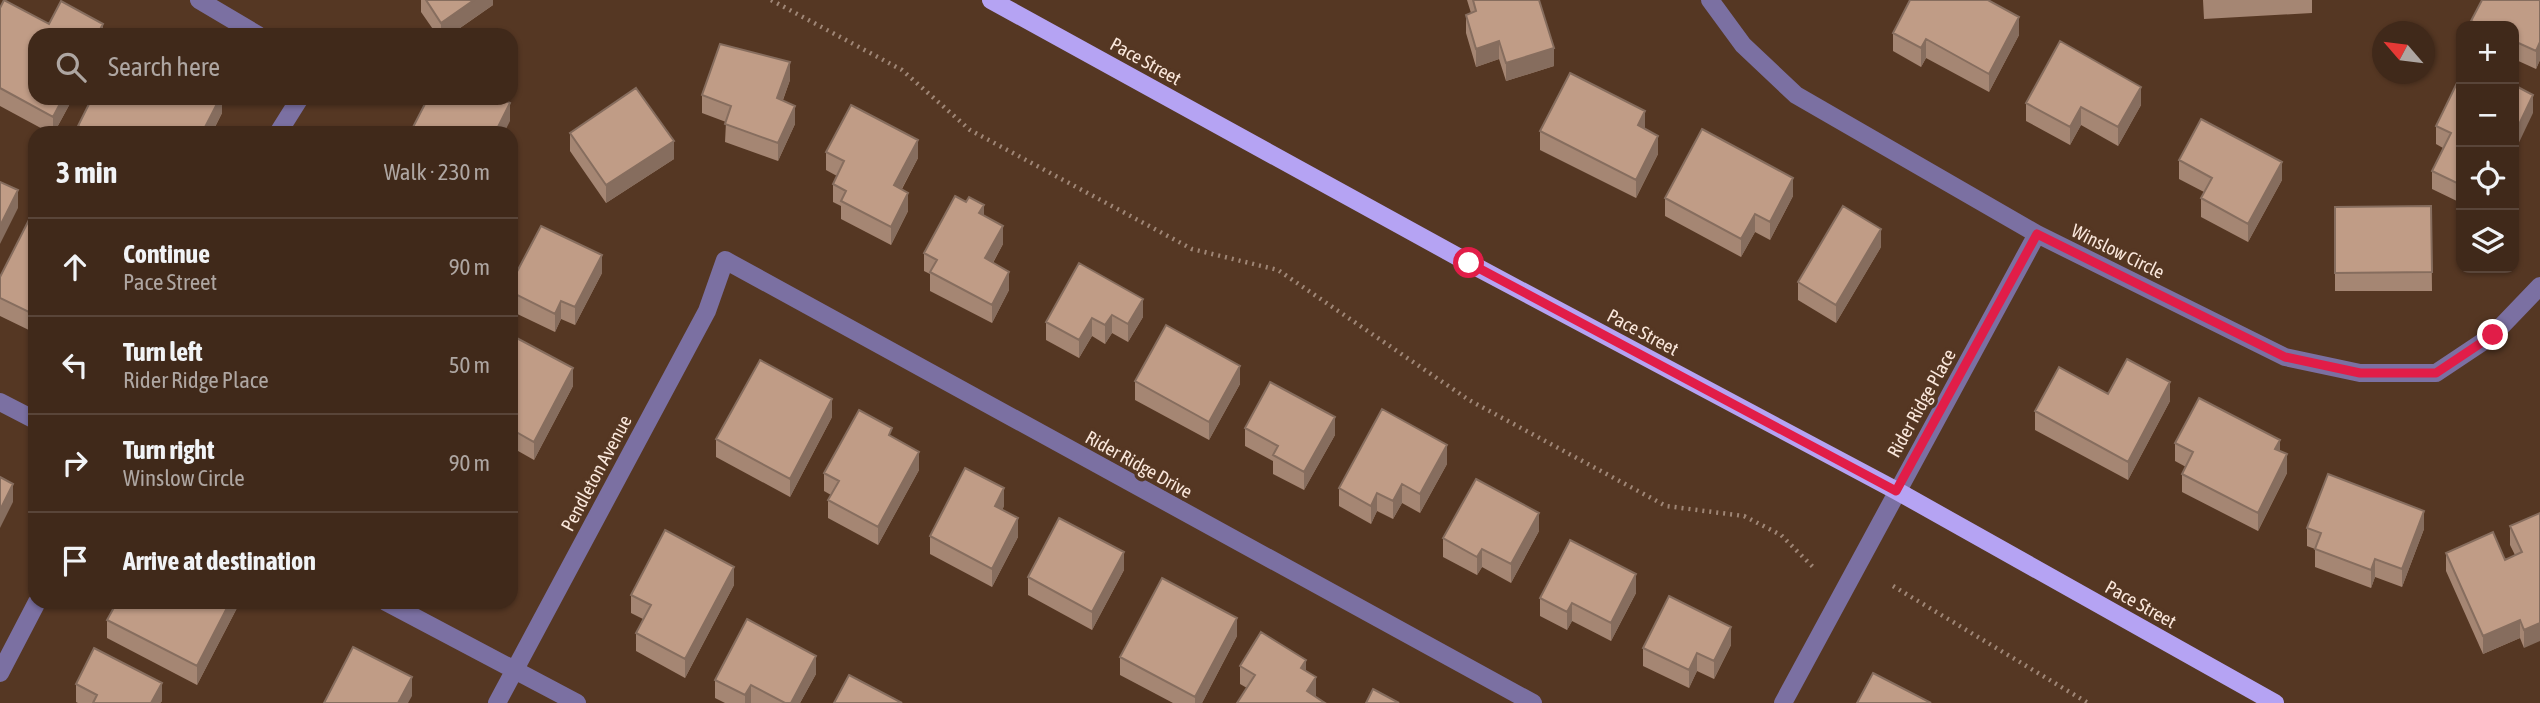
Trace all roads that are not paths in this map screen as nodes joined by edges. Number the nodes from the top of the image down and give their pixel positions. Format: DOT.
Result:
graph roads {
  1 [pos="199,0"];
  2 [pos="991,0"];
  3 [pos="1710,0"];
  4 [pos="246,28"];
  5 [pos="296,105"];
  6 [pos="282,126"];
  7 [pos="2037,234"];
  8 [pos="725,260"];
  9 [pos="2540,286"];
  10 [pos="0,402"];
  11 [pos="28,417"];
  12 [pos="1896,491"];
  13 [pos="33,609"];
  14 [pos="399,609"];
  15 [pos="514,669"];
  16 [pos="0,673"];
  17 [pos="497,703"];
  18 [pos="577,703"];
  19 [pos="1533,703"];
  20 [pos="1783,703"];
  21 [pos="2275,703"];
  1 -- 4 [label="street"];
  2 -- 12 [label="main road, Pace Street"];
  3 -- 7 [label="street, Winslow Circle"];
  5 -- 6 [label="street"];
  7 -- 9 [label="street, Winslow Circle"];
  7 -- 12 [label="street, Rider Ridge Place"];
  8 -- 15 [label="street, Pendleton Avenue"];
  8 -- 19 [label="street, Rider Ridge Drive"];
  10 -- 11 [label="street"];
  12 -- 20 [label="street, Rider Ridge Place"];
  12 -- 21 [label="main road, Pace Street"];
  13 -- 16 [label="street"];
  14 -- 15 [label="street"];
  15 -- 17 [label="street, Pendleton Avenue"];
  15 -- 18 [label="street"];
}
